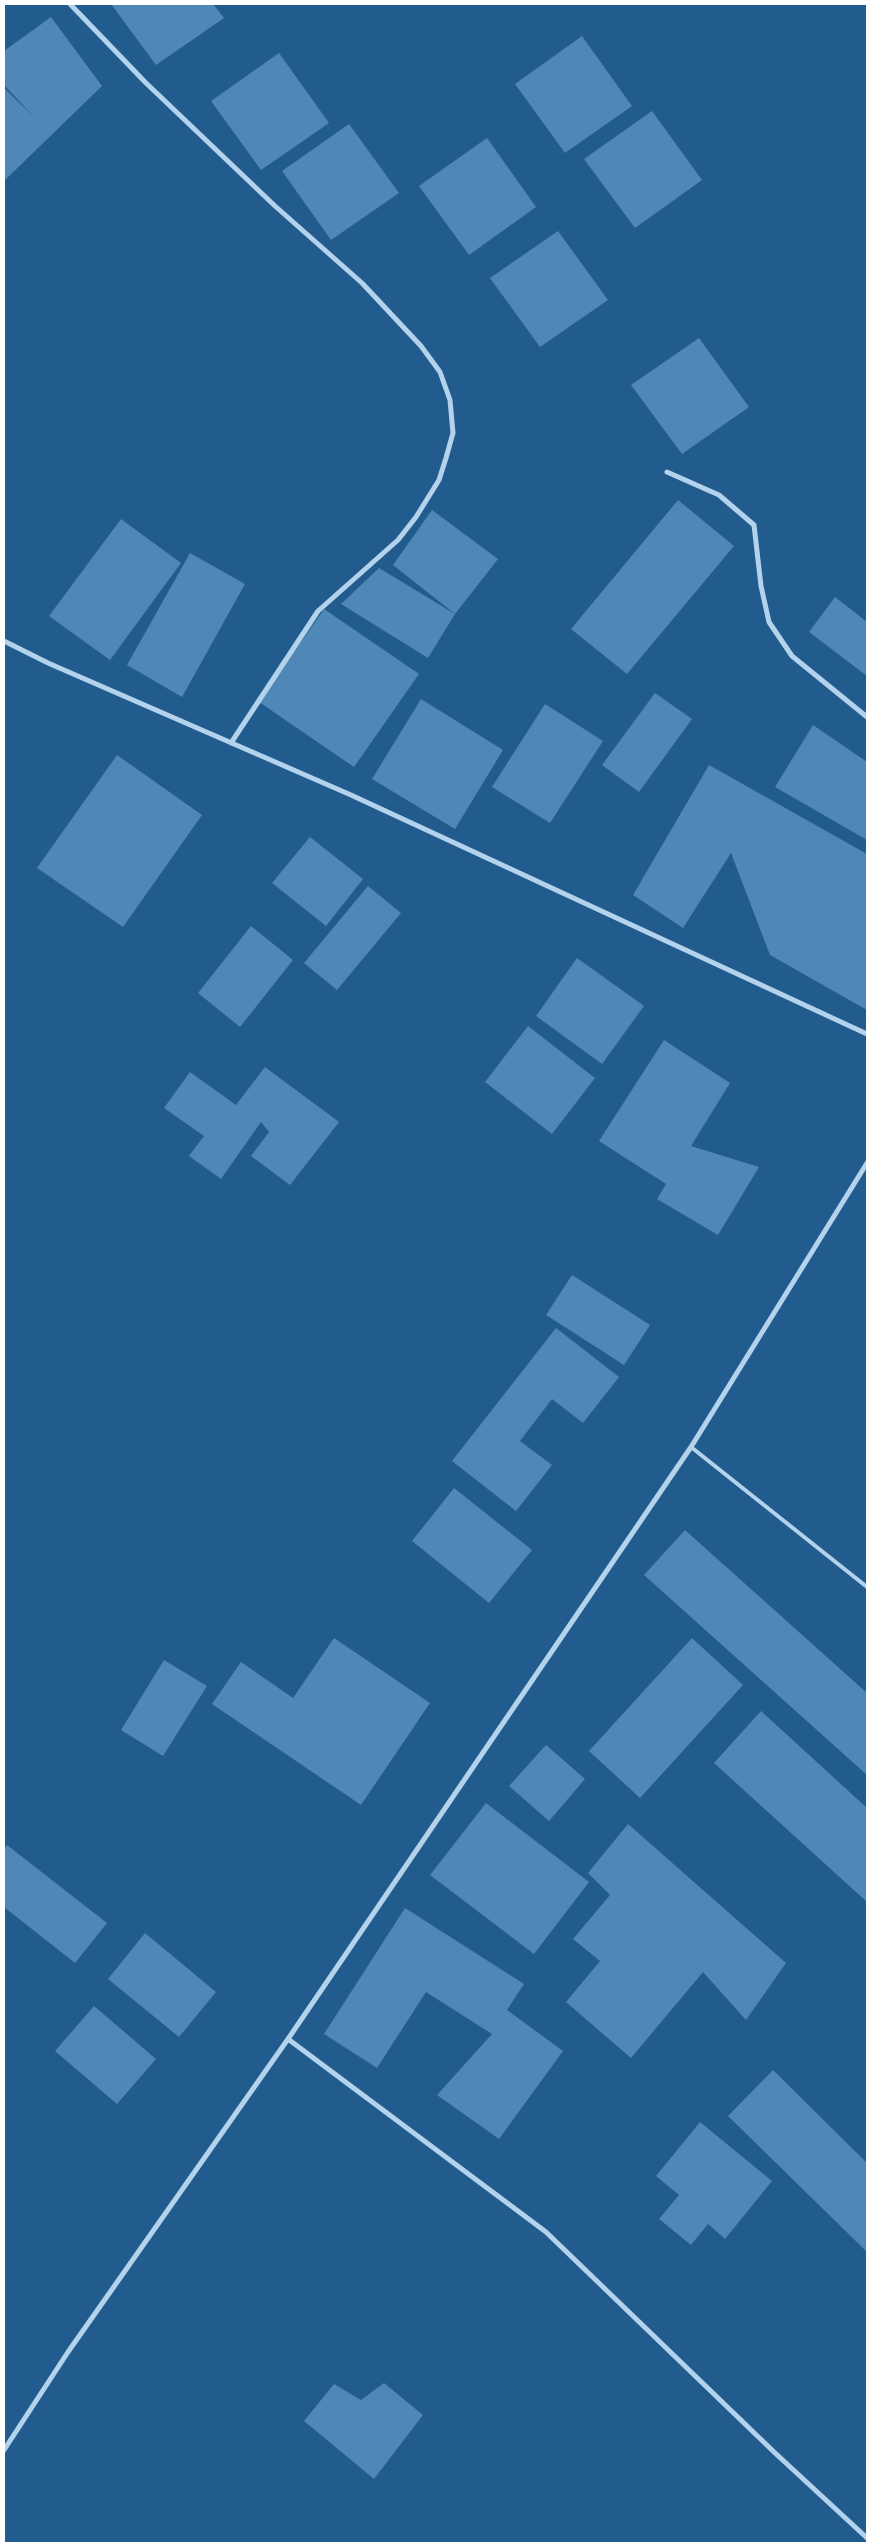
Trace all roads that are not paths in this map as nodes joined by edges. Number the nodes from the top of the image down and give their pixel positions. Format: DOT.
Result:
graph roads {
  1 [pos="70,4"];
  2 [pos="666,472"];
  3 [pos="4,641"];
  4 [pos="867,717"];
  5 [pos="231,743"];
  6 [pos="867,1034"];
  7 [pos="867,1163"];
  8 [pos="691,1447"];
  9 [pos="867,1586"];
  10 [pos="288,2039"];
  11 [pos="4,2450"];
  12 [pos="867,2538"];
  1 -- 5 [label="street"];
  2 -- 4 [label="street"];
  3 -- 5 [label="street"];
  5 -- 6 [label="street"];
  7 -- 8 [label="street"];
  8 -- 9 [label="lane"];
  8 -- 10 [label="street"];
  10 -- 11 [label="street"];
  10 -- 12 [label="street"];
}
